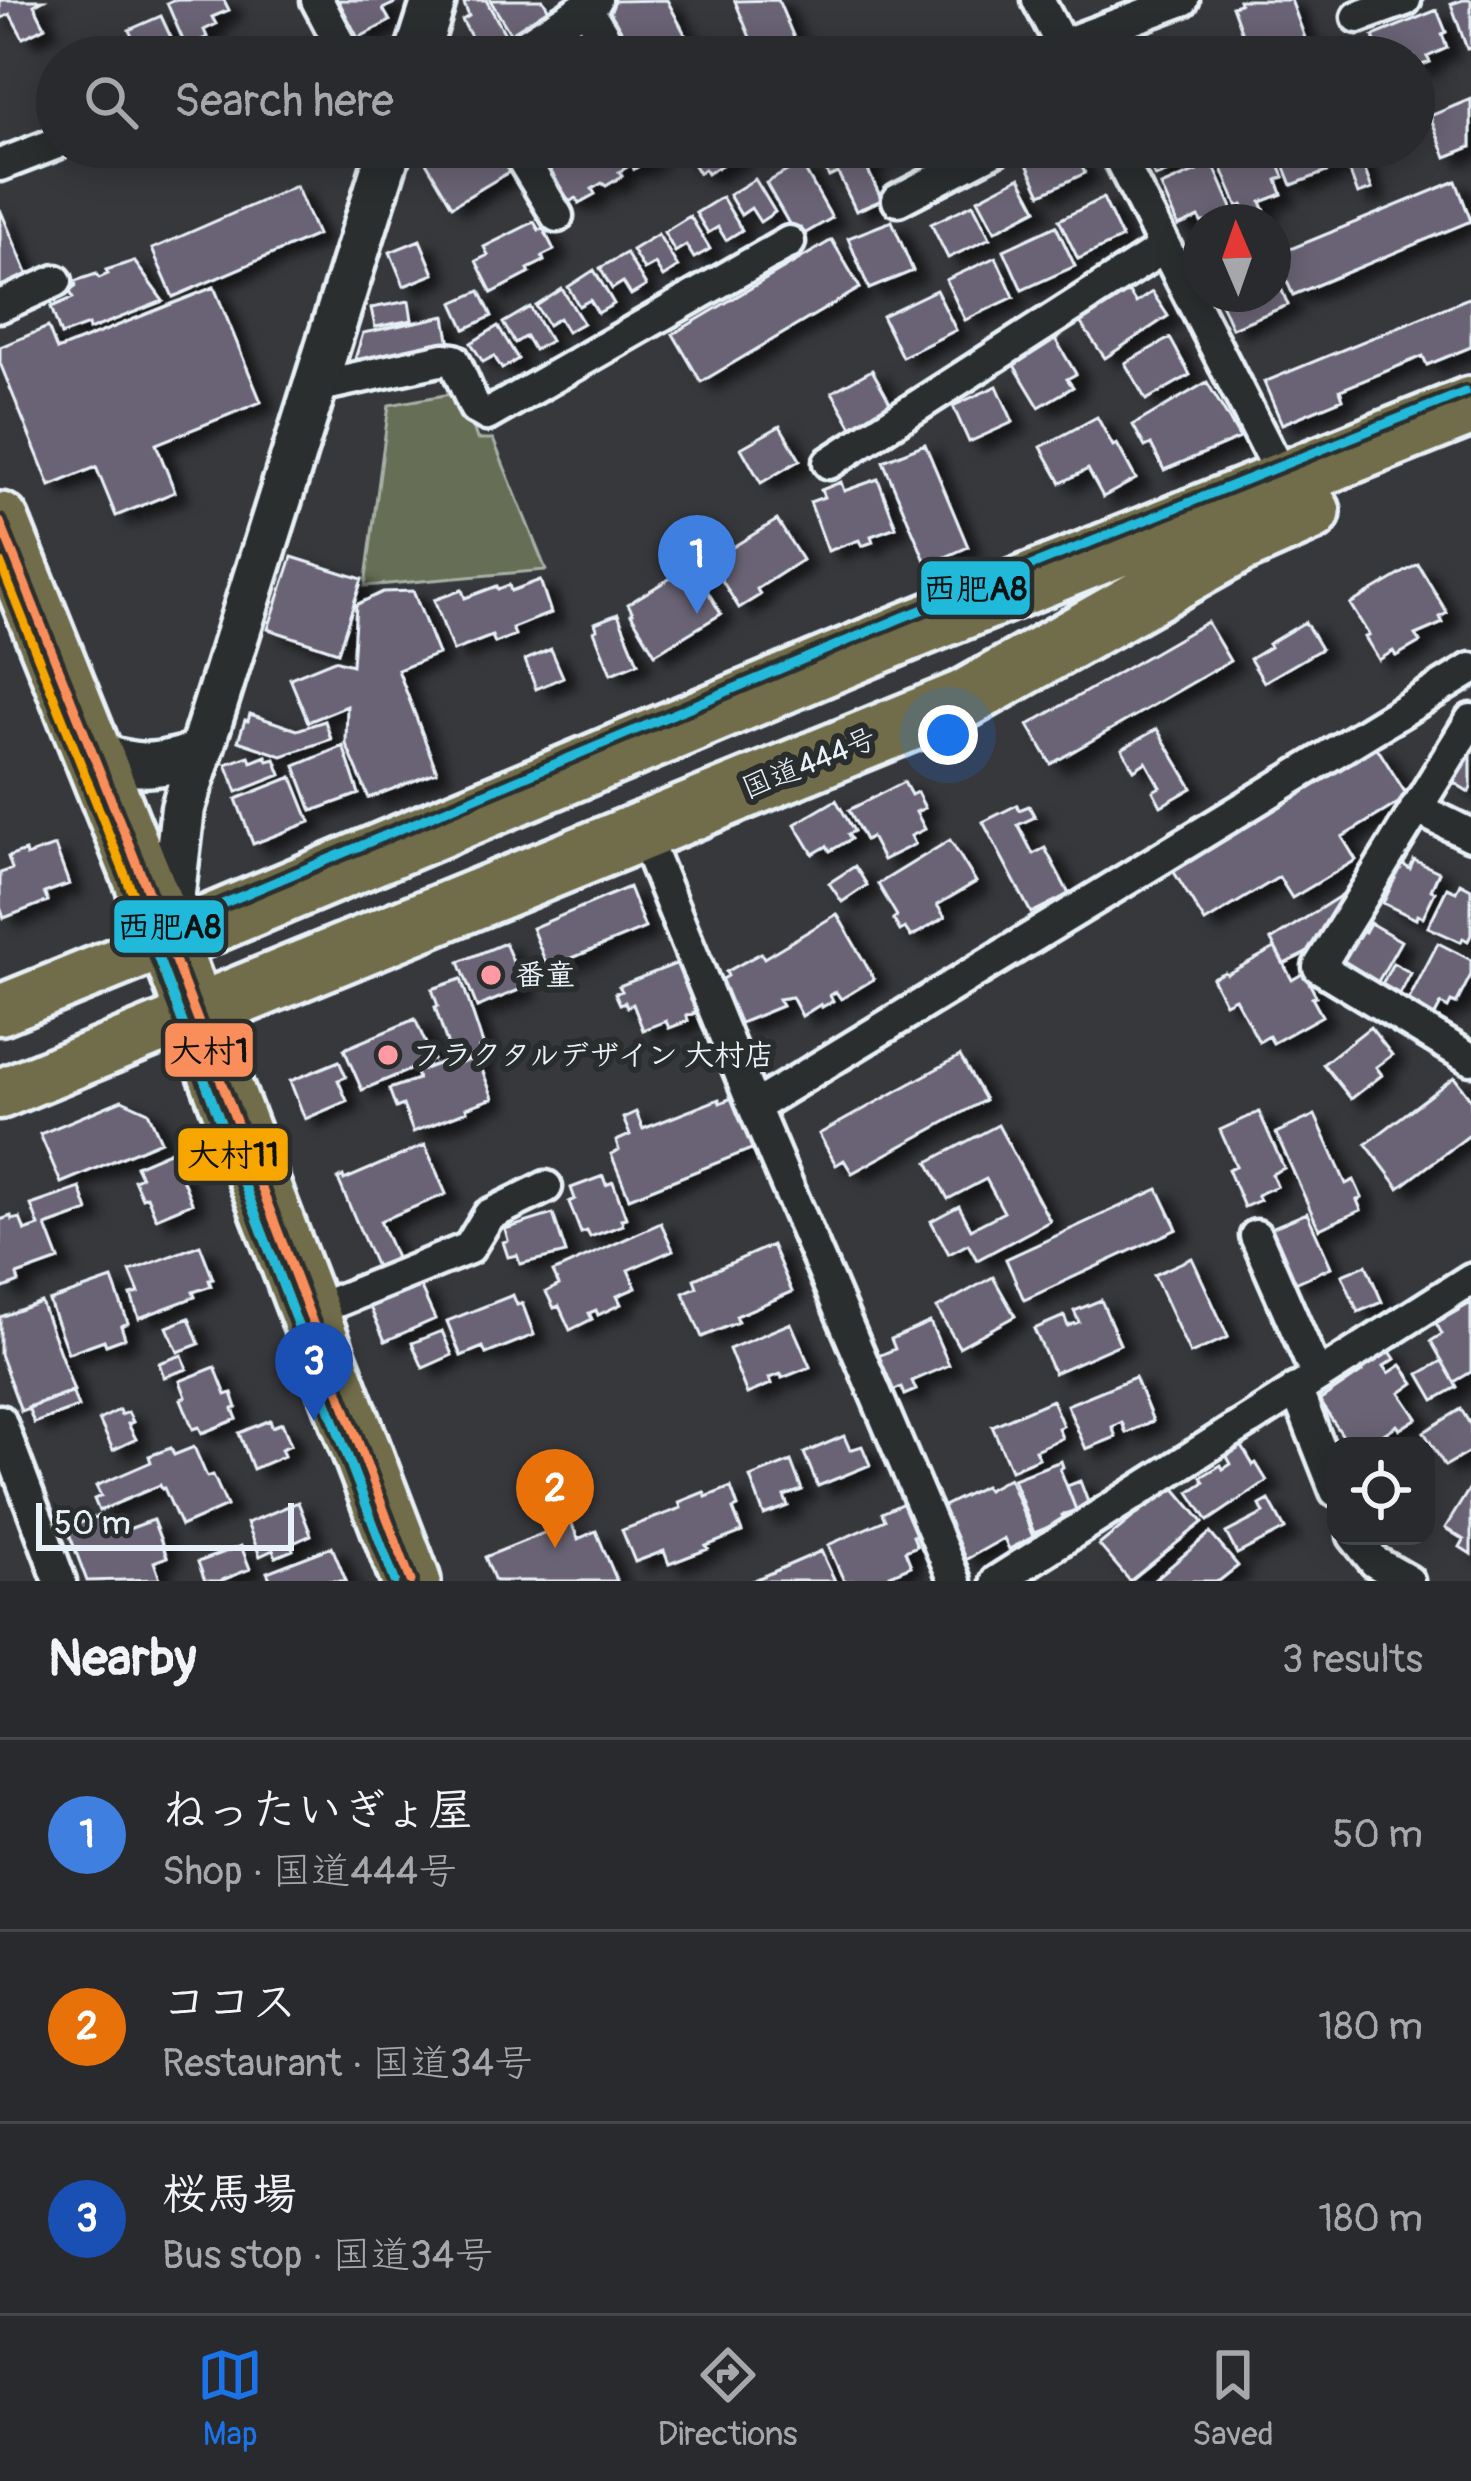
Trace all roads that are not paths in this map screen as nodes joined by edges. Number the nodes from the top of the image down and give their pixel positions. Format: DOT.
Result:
graph roads {
  1 [pos="317,0"];
  2 [pos="434,0"];
  3 [pos="1038,0"];
  4 [pos="1183,0"];
  5 [pos="1405,0"];
  6 [pos="591,4"];
  7 [pos="1358,17"];
  8 [pos="336,36"];
  9 [pos="423,36"];
  10 [pos="540,36"];
  11 [pos="606,36"];
  12 [pos="1057,36"];
  13 [pos="1100,36"];
  14 [pos="36,151"];
  15 [pos="0,165"];
  16 [pos="383,168"];
  17 [pos="528,168"];
  18 [pos="960,168"];
  19 [pos="1125,168"];
  20 [pos="898,200"];
  21 [pos="557,216"];
  22 [pos="789,242"];
  23 [pos="1165,247"];
  24 [pos="56,280"];
  25 [pos="0,306"];
  26 [pos="314,387"];
  27 [pos="1471,406"];
  28 [pos="1471,449"];
  29 [pos="829,463"];
  30 [pos="1293,499"];
  31 [pos="0,522"];
  32 [pos="1471,670"];
  33 [pos="1471,720"];
  34 [pos="92,752"];
  35 [pos="199,754"];
  36 [pos="1416,808"];
  37 [pos="642,831"];
  38 [pos="1471,835"];
  39 [pos="168,942"];
  40 [pos="0,1010"];
  41 [pos="195,1014"];
  42 [pos="1471,1059"];
  43 [pos="0,1094"];
  44 [pos="754,1107"];
  45 [pos="546,1187"];
  46 [pos="1256,1237"];
  47 [pos="1471,1279"];
  48 [pos="310,1312"];
  49 [pos="1306,1382"];
  50 [pos="3,1437"];
  51 [pos="1327,1458"];
  52 [pos="1361,1545"];
  53 [pos="60,1581"];
  54 [pos="411,1581"];
  55 [pos="955,1581"];
  56 [pos="997,1581"];
  57 [pos="1408,1581"];
  1 -- 8 [label="street"];
  2 -- 9 [label="street"];
  3 -- 12 [label="street"];
  4 -- 13 [label="street"];
  5 -- 7 [label="street"];
  6 -- 10 [label="street"];
  6 -- 11 [label="street"];
  14 -- 15 [label="street"];
  16 -- 26 [label="street"];
  17 -- 21 [label="street"];
  18 -- 20 [label="street"];
  19 -- 23 [label="street"];
  22 -- 26 [label="street"];
  23 -- 29 [label="street"];
  23 -- 30 [label="street"];
  24 -- 25 [label="street"];
  26 -- 35 [label="street"];
  27 -- 30 [label="highway, 国道444号"];
  28 -- 30 [label="highway, 国道444号"];
  30 -- 37 [label="highway, 国道444号"];
  30 -- 39 [label="highway, 国道444号"];
  31 -- 34 [label="highway"];
  32 -- 44 [label="street"];
  33 -- 36 [label="street"];
  34 -- 35 [label="street"];
  34 -- 39 [label="highway"];
  35 -- 39 [label="street"];
  36 -- 38 [label="street"];
  36 -- 42 [label="street"];
  37 -- 41 [label="highway, 国道444号"];
  37 -- 44 [label="street"];
  39 -- 40 [label="main road"];
  39 -- 41 [label="highway"];
  41 -- 43 [label="main road"];
  41 -- 48 [label="highway"];
  44 -- 55 [label="street"];
  45 -- 48 [label="street"];
  46 -- 49 [label="street"];
  47 -- 49 [label="street"];
  48 -- 54 [label="highway"];
  49 -- 51 [label="street"];
  49 -- 56 [label="street"];
  50 -- 53 [label="street"];
  52 -- 57 [label="street"];
}
